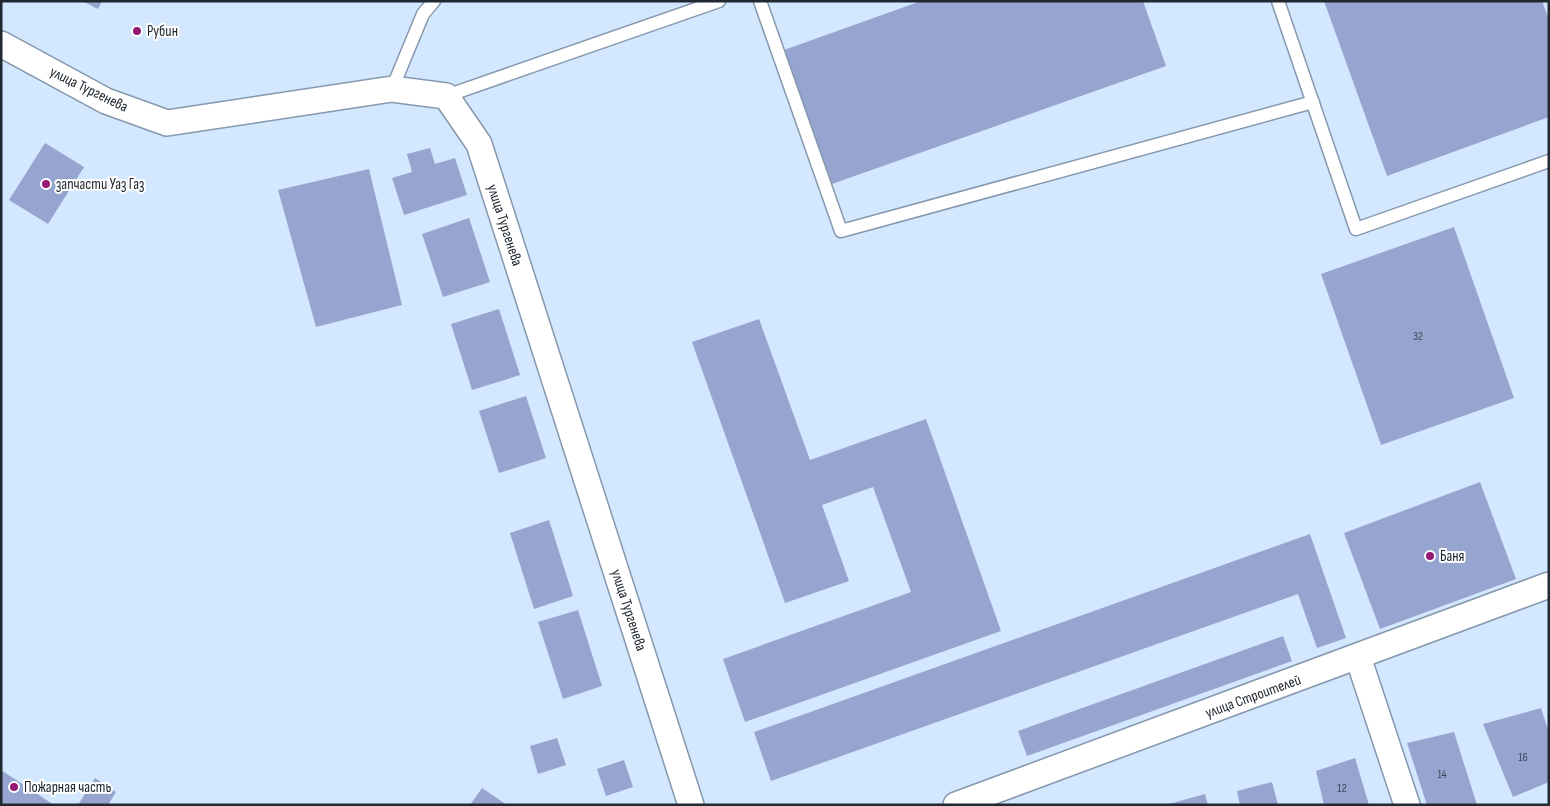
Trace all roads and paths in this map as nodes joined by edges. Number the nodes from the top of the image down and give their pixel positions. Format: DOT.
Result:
graph roads {
  1 [pos="434,1"];
  2 [pos="719,1"];
  3 [pos="760,1"];
  4 [pos="1278,1"];
  5 [pos="1,44"];
  6 [pos="392,89"];
  7 [pos="446,96"];
  8 [pos="1313,102"];
  9 [pos="1549,161"];
  10 [pos="1549,585"];
  11 [pos="1358,657"];
  12 [pos="691,805"];
  13 [pos="956,805"];
  14 [pos="1407,805"];
  1 -- 6 [label="lane"];
  2 -- 7 [label="lane"];
  3 -- 8 [label="lane"];
  4 -- 8 [label="lane"];
  5 -- 6 [label="street, улица Тургенева"];
  6 -- 7 [label="street, улица Тургенева"];
  7 -- 12 [label="street, улица Тургенева"];
  8 -- 9 [label="lane"];
  10 -- 11 [label="street, улица Строителей"];
  11 -- 13 [label="street, улица Строителей"];
  11 -- 14 [label="street"];
}
